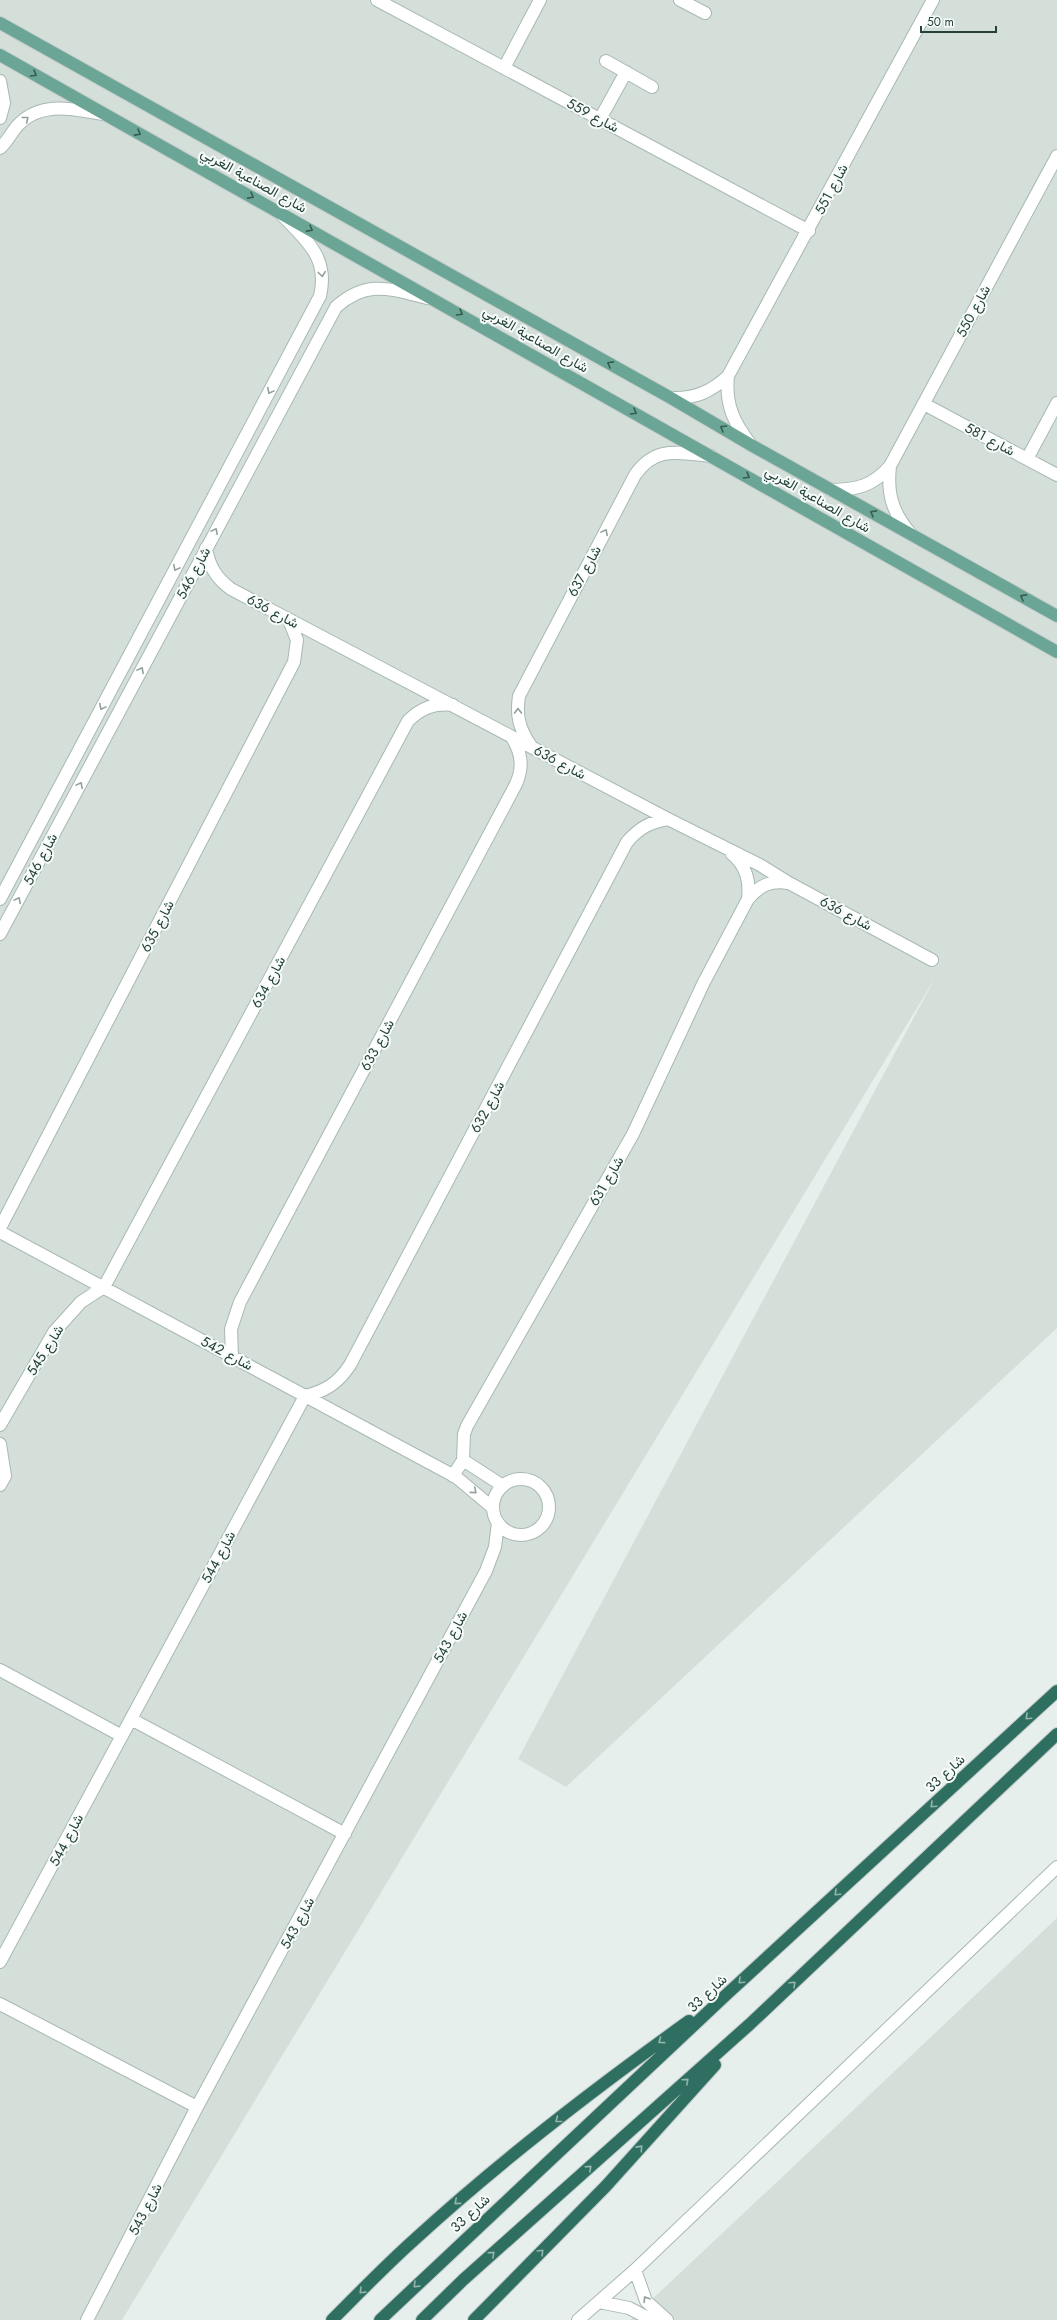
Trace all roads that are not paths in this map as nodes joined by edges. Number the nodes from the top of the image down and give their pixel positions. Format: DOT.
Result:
graph roads {
  1 [pos="377,0"];
  2 [pos="540,0"];
  3 [pos="680,0"];
  4 [pos="933,0"];
  5 [pos="705,13"];
  6 [pos="0,17"];
  7 [pos="0,23"];
  8 [pos="11,30"];
  9 [pos="0,55"];
  10 [pos="606,61"];
  11 [pos="504,68"];
  12 [pos="626,72"];
  13 [pos="0,81"];
  14 [pos="652,87"];
  15 [pos="104,114"];
  16 [pos="0,118"];
  17 [pos="600,120"];
  18 [pos="0,148"];
  19 [pos="1057,156"];
  20 [pos="276,210"];
  21 [pos="809,231"];
  22 [pos="437,300"];
  23 [pos="728,376"];
  24 [pos="671,398"];
  25 [pos="1057,403"];
  26 [pos="924,404"];
  27 [pos="751,445"];
  28 [pos="713,457"];
  29 [pos="1027,459"];
  30 [pos="890,466"];
  31 [pos="1057,475"];
  32 [pos="831,490"];
  33 [pos="912,535"];
  34 [pos="206,548"];
  35 [pos="1057,616"];
  36 [pos="289,620"];
  37 [pos="1057,652"];
  38 [pos="453,705"];
  39 [pos="511,736"];
  40 [pos="532,746"];
  41 [pos="668,819"];
  42 [pos="728,850"];
  43 [pos="789,883"];
  44 [pos="0,899"];
  45 [pos="748,899"];
  46 [pos="0,934"];
  47 [pos="932,960"];
  48 [pos="0,1228"];
  49 [pos="0,1232"];
  50 [pos="104,1287"];
  51 [pos="232,1356"];
  52 [pos="305,1396"];
  53 [pos="0,1425"];
  54 [pos="0,1444"];
  55 [pos="463,1460"];
  56 [pos="453,1476"];
  57 [pos="0,1485"];
  58 [pos="503,1486"];
  59 [pos="493,1508"];
  60 [pos="498,1523"];
  61 [pos="0,1670"];
  62 [pos="1057,1690"];
  63 [pos="131,1719"];
  64 [pos="1057,1734"];
  65 [pos="122,1736"];
  66 [pos="345,1834"];
  67 [pos="1057,1867"];
  68 [pos="0,1962"];
  69 [pos="727,1994"];
  70 [pos="0,2004"];
  71 [pos="750,2024"];
  72 [pos="197,2107"];
  73 [pos="635,2270"];
  74 [pos="599,2302"];
  75 [pos="87,2320"];
  76 [pos="332,2320"];
  77 [pos="380,2320"];
  78 [pos="422,2320"];
  79 [pos="474,2320"];
  80 [pos="578,2320"];
  81 [pos="652,2320"];
  82 [pos="667,2320"];
  1 -- 11 [label="street, شارع 559"];
  2 -- 11 [label="street"];
  3 -- 5 [label="street"];
  4 -- 21 [label="street, شارع 551"];
  6 -- 8 [label="street"];
  7 -- 8 [label="main road, شارع الصناعية الغربي"];
  24 -- 8 [label="main road, شارع الصناعية الغربي, one-way"];
  9 -- 15 [label="main road, شارع الصناعية الغربي, one-way"];
  10 -- 12 [label="street"];
  11 -- 17 [label="street, شارع 559"];
  12 -- 14 [label="street"];
  12 -- 17 [label="street"];
  13 -- 16 [label="street"];
  18 -- 15 [label="street, one-way"];
  15 -- 20 [label="main road, شارع الصناعية الغربي, one-way"];
  17 -- 21 [label="street, شارع 559"];
  19 -- 26 [label="street, شارع 550"];
  20 -- 22 [label="main road, شارع الصناعية الغربي, one-way"];
  20 -- 44 [label="street, شارع 546, one-way"];
  21 -- 23 [label="street, شارع 551"];
  22 -- 28 [label="main road, شارع الصناعية الغربي, one-way"];
  34 -- 22 [label="street, شارع 546, one-way"];
  23 -- 24 [label="street, شارع 551"];
  23 -- 27 [label="street, شارع 551"];
  27 -- 24 [label="main road, شارع الصناعية الغربي, one-way"];
  25 -- 29 [label="street"];
  26 -- 29 [label="street, شارع 581"];
  26 -- 30 [label="street, شارع 550"];
  27 -- 32 [label="main road, شارع الصناعية الغربي"];
  28 -- 37 [label="main road, شارع الصناعية الغربي, one-way"];
  40 -- 28 [label="street, شارع 637, one-way"];
  29 -- 31 [label="street, شارع 581"];
  30 -- 32 [label="street, شارع 550"];
  30 -- 33 [label="street, شارع 550"];
  33 -- 32 [label="main road, شارع الصناعية الغربي, one-way"];
  35 -- 33 [label="main road, شارع الصناعية الغربي, one-way"];
  34 -- 36 [label="street, شارع 636"];
  46 -- 34 [label="street, شارع 546, one-way"];
  36 -- 38 [label="street, شارع 636"];
  36 -- 48 [label="street, شارع 635"];
  38 -- 39 [label="street, شارع 636"];
  38 -- 50 [label="street, شارع 634"];
  39 -- 40 [label="street, شارع 636"];
  39 -- 51 [label="street, شارع 633"];
  40 -- 41 [label="street, شارع 636"];
  41 -- 42 [label="street, شارع 636"];
  41 -- 52 [label="street, شارع 632"];
  42 -- 43 [label="street, شارع 636"];
  42 -- 45 [label="street, شارع 631"];
  43 -- 45 [label="street, شارع 631"];
  43 -- 47 [label="street, شارع 636"];
  45 -- 55 [label="street, شارع 631"];
  49 -- 50 [label="street, شارع 542"];
  50 -- 51 [label="street, شارع 542"];
  50 -- 53 [label="street, شارع 545"];
  51 -- 52 [label="street, شارع 542"];
  52 -- 56 [label="street, شارع 542"];
  52 -- 63 [label="street, شارع 544"];
  54 -- 57 [label="street"];
  55 -- 56 [label="street"];
  55 -- 58 [label="street"];
  56 -- 59 [label="street, شارع 542, one-way"];
  58 -- 59 [label="street"];
  58 -- 60 [label="street"];
  59 -- 60 [label="street"];
  60 -- 66 [label="street, شارع 543"];
  61 -- 65 [label="street"];
  62 -- 69 [label="highway, شارع 33, one-way"];
  63 -- 65 [label="street, شارع 544"];
  63 -- 66 [label="street"];
  71 -- 64 [label="highway, one-way"];
  65 -- 68 [label="street, شارع 544"];
  66 -- 72 [label="street, شارع 543"];
  67 -- 73 [label="street"];
  69 -- 76 [label="highway, one-way"];
  69 -- 77 [label="highway, شارع 33, one-way"];
  70 -- 72 [label="street"];
  78 -- 71 [label="highway, one-way"];
  79 -- 71 [label="highway, one-way"];
  72 -- 75 [label="street, شارع 543"];
  73 -- 74 [label="street"];
  82 -- 73 [label="street, one-way"];
  74 -- 80 [label="street"];
  74 -- 81 [label="street"];
}
